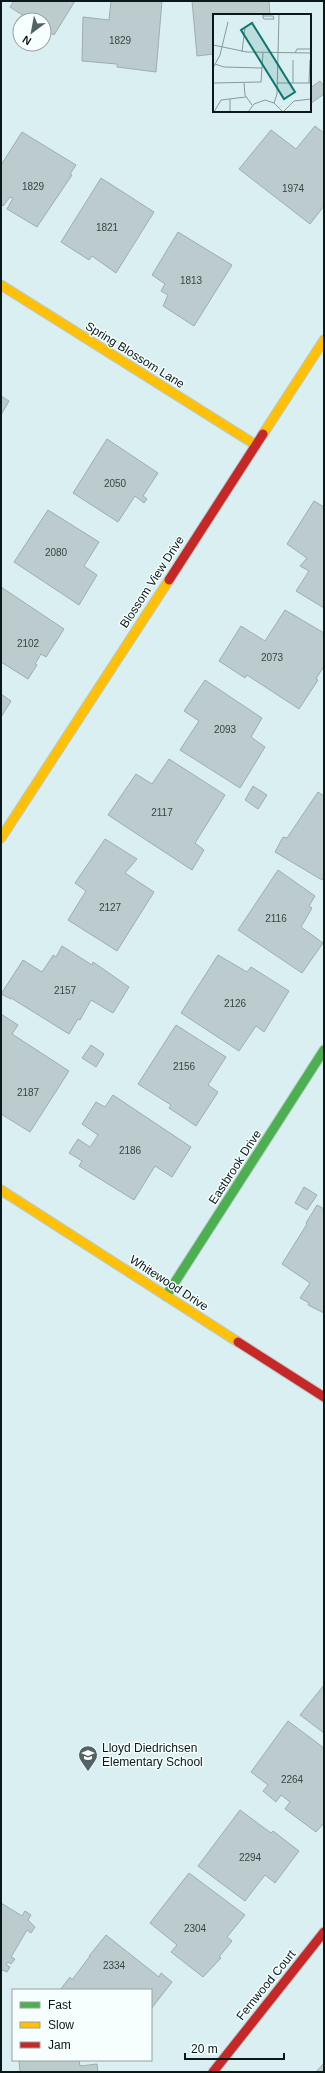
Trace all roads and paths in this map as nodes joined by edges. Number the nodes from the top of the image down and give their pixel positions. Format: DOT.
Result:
graph roads {
  1 [pos="1,285"];
  2 [pos="324,340"];
  3 [pos="256,445"];
  4 [pos="1,838"];
  5 [pos="324,1050"];
  6 [pos="1,1190"];
  7 [pos="166,1296"];
  8 [pos="324,1397"];
  9 [pos="324,1932"];
  10 [pos="213,2072"];
  1 -- 3 [label="street, Spring Blossom Lane"];
  2 -- 3 [label="street, Blossom View Drive"];
  3 -- 4 [label="street, Blossom View Drive"];
  5 -- 7 [label="street, Eastbrook Drive"];
  6 -- 7 [label="street, Whitewood Drive"];
  7 -- 8 [label="street, Whitewood Drive"];
  9 -- 10 [label="street, Fernwood Court"];
}
